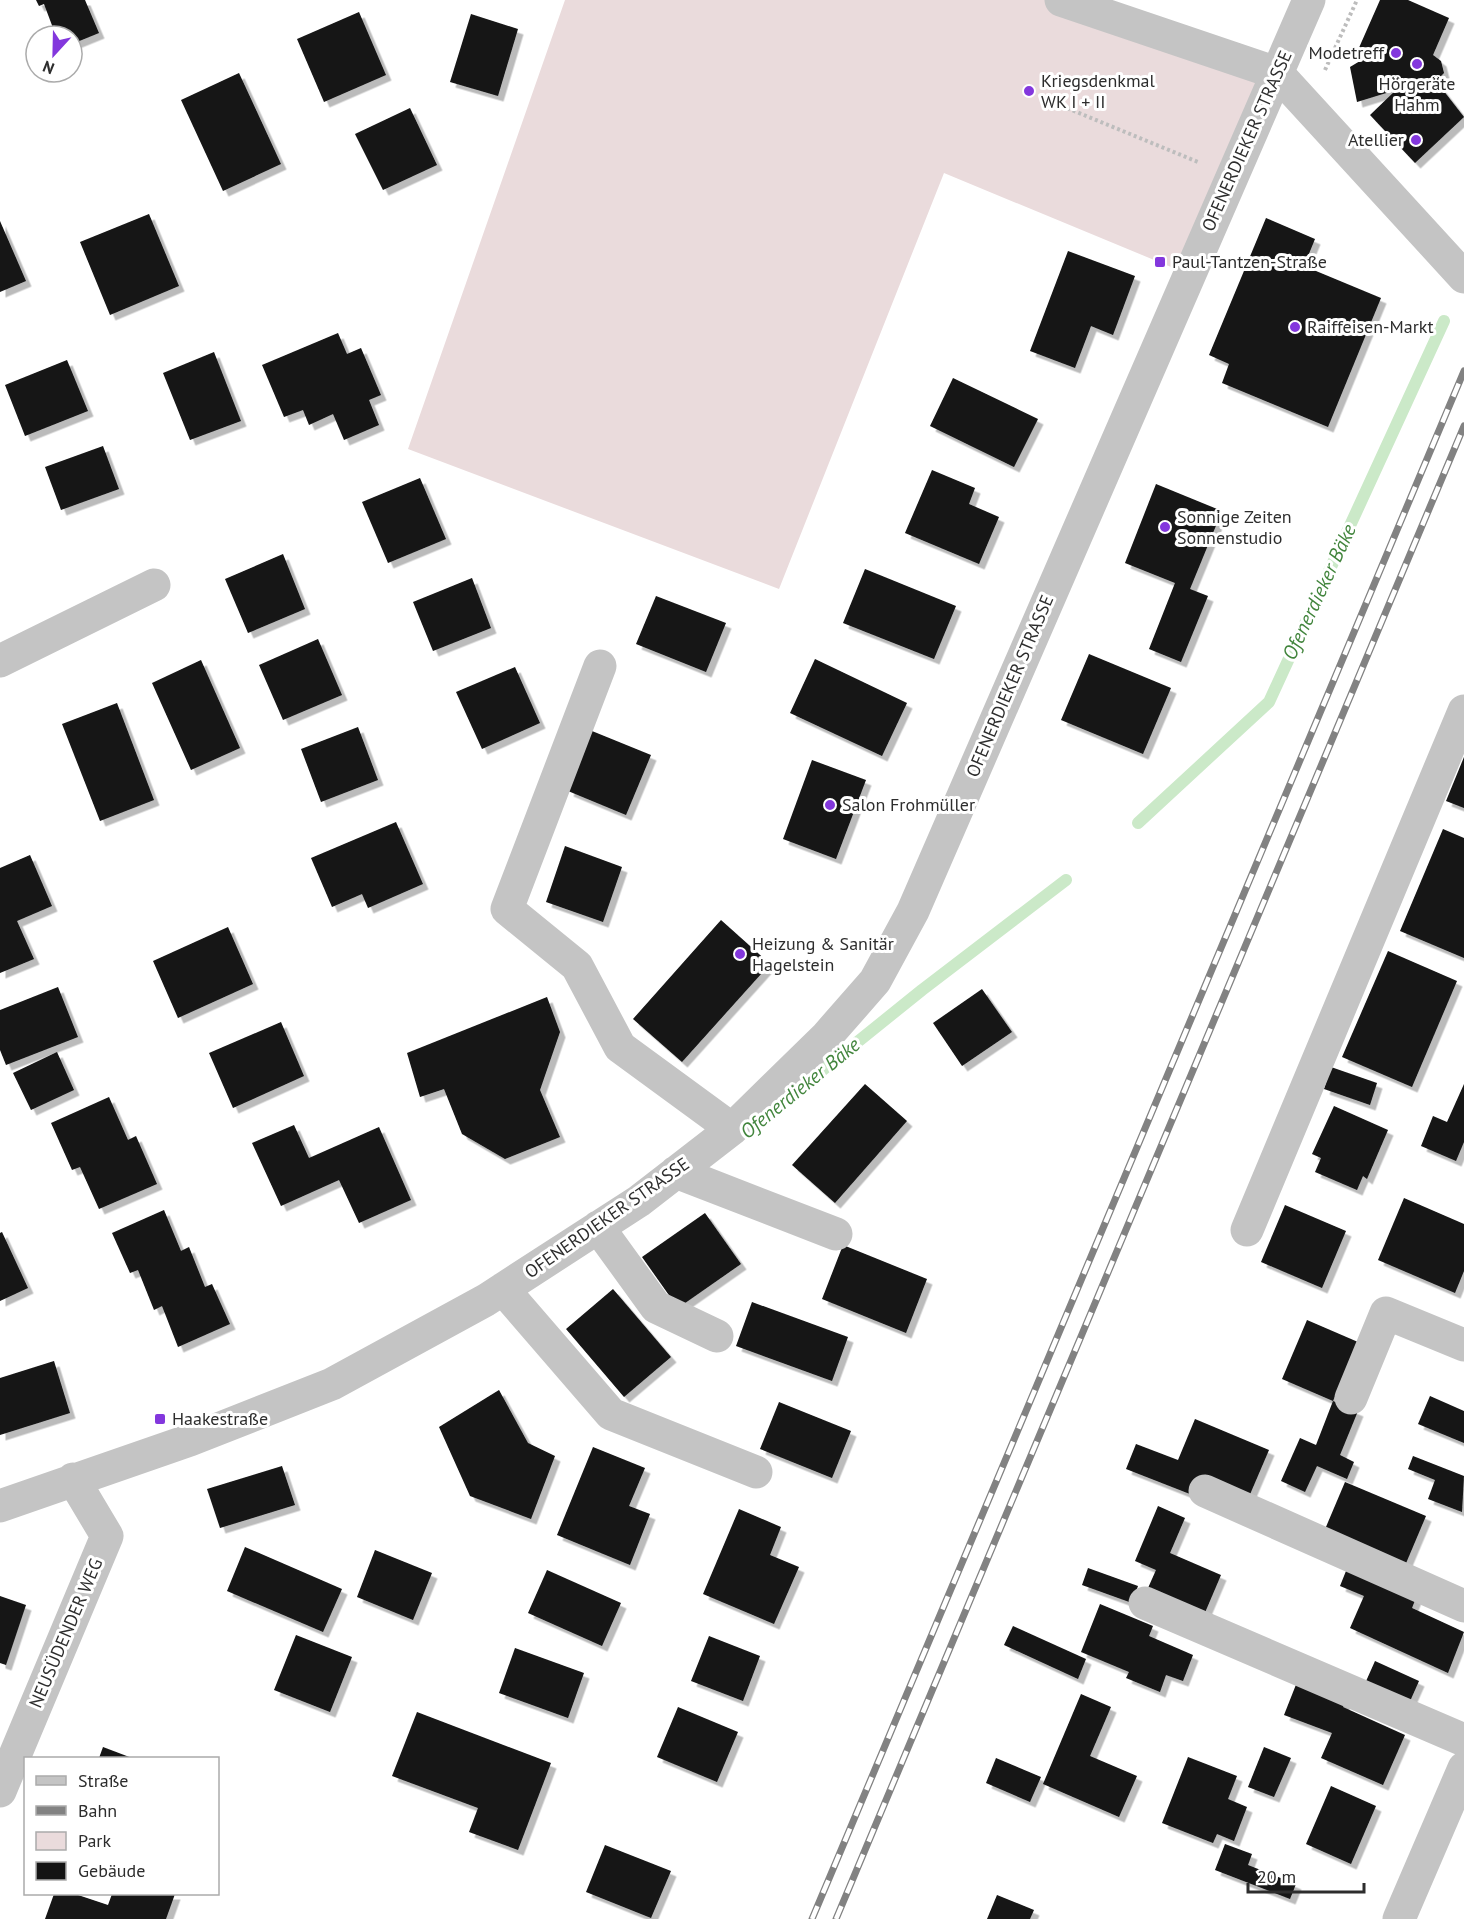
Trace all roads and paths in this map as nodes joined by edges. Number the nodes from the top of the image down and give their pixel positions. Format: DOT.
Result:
graph roads {
  1 [pos="1061,0"];
  2 [pos="1308,0"];
  3 [pos="1357,0"];
  4 [pos="1277,73"];
  5 [pos="1045,99"];
  6 [pos="1307,109"];
  7 [pos="1232,177"];
  8 [pos="1464,277"];
  9 [pos="154,585"];
  10 [pos="0,661"];
  11 [pos="600,666"];
  12 [pos="1464,711"];
  13 [pos="732,1129"];
  14 [pos="676,1172"];
  15 [pos="598,1227"];
  16 [pos="1248,1230"];
  17 [pos="836,1234"];
  18 [pos="503,1289"];
  19 [pos="717,1336"];
  20 [pos="1464,1344"];
  21 [pos="1351,1398"];
  22 [pos="756,1472"];
  23 [pos="73,1479"];
  24 [pos="1205,1491"];
  25 [pos="0,1506"];
  26 [pos="1145,1603"];
  27 [pos="1464,1606"];
  28 [pos="1464,1740"];
  29 [pos="1464,1768"];
  30 [pos="0,1791"];
  31 [pos="1401,1918"];
  1 -- 4 [label="street"];
  2 -- 4 [label="street, OFENERDIEKER STRASSE"];
  3 -- 6 [label="path"];
  4 -- 6 [label="street"];
  4 -- 7 [label="street, OFENERDIEKER STRASSE"];
  5 -- 7 [label="path"];
  6 -- 8 [label="street"];
  7 -- 13 [label="street, OFENERDIEKER STRASSE"];
  9 -- 10 [label="street"];
  11 -- 13 [label="street"];
  12 -- 16 [label="street"];
  13 -- 14 [label="street, OFENERDIEKER STRASSE"];
  14 -- 15 [label="street, OFENERDIEKER STRASSE"];
  14 -- 17 [label="street"];
  15 -- 18 [label="street, OFENERDIEKER STRASSE"];
  15 -- 19 [label="street"];
  18 -- 22 [label="street"];
  18 -- 23 [label="street, OFENERDIEKER STRASSE"];
  20 -- 21 [label="street"];
  23 -- 25 [label="street, OFENERDIEKER STRASSE"];
  23 -- 30 [label="street, NEUSÜDENDER WEG"];
  24 -- 27 [label="street"];
  26 -- 28 [label="street"];
  29 -- 31 [label="street"];
}
